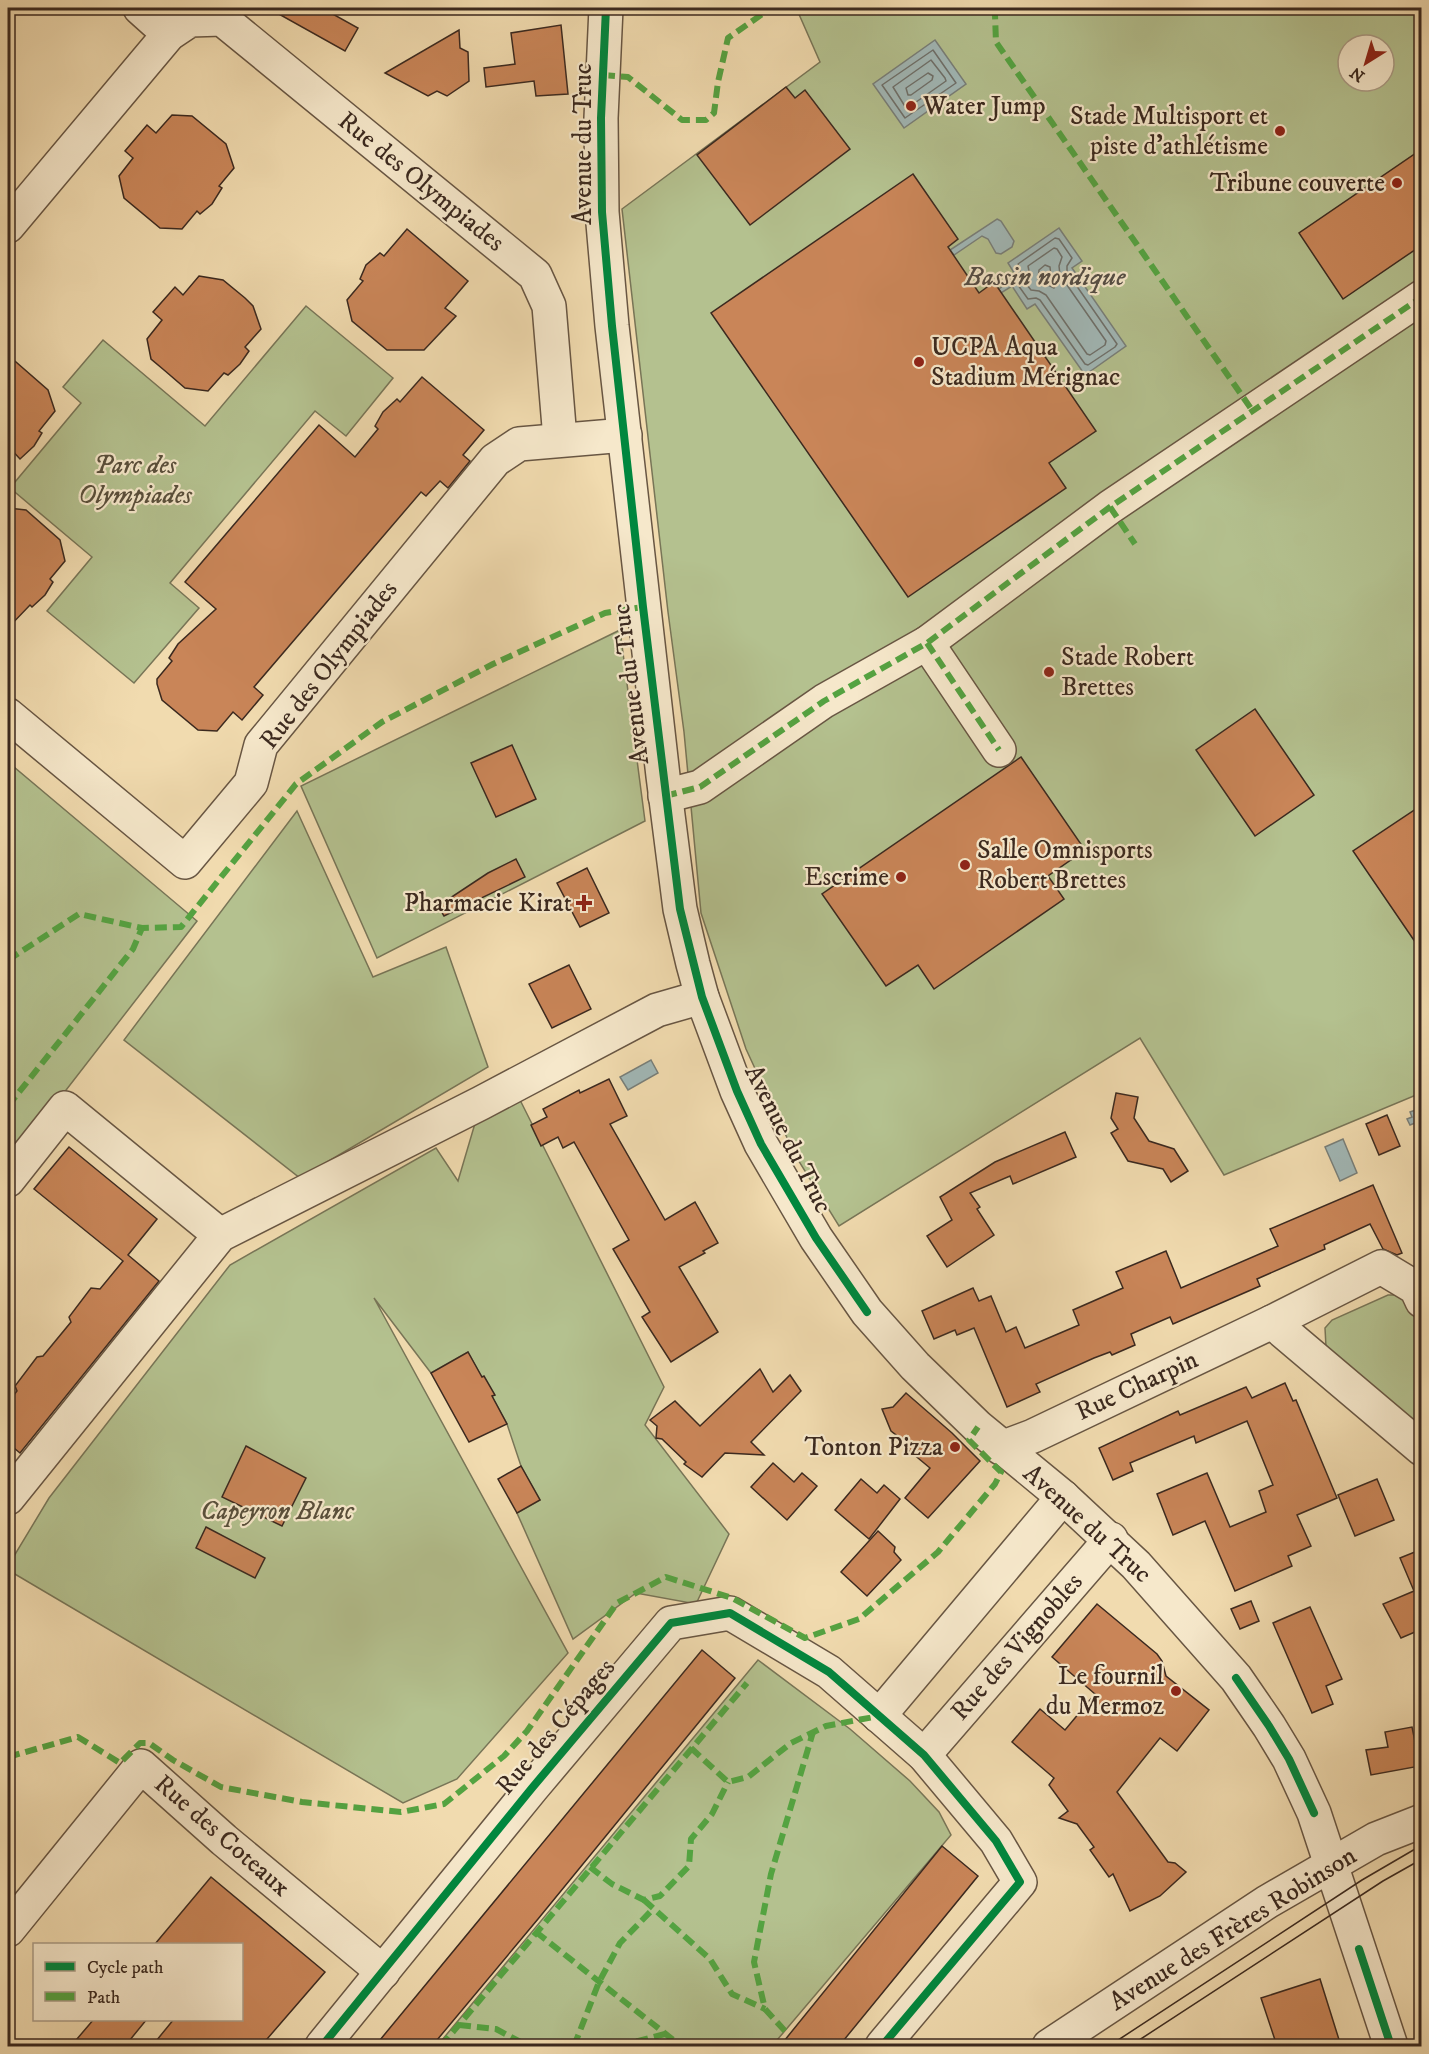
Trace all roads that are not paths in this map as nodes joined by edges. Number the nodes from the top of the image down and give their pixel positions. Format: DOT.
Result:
graph roads {
  1 [pos="140,8"];
  2 [pos="606,8"];
  3 [pos="169,34"];
  4 [pos="8,226"];
  5 [pos="1422,297"];
  6 [pos="625,435"];
  7 [pos="560,439"];
  8 [pos="927,643"];
  9 [pos="8,715"];
  10 [pos="999,750"];
  11 [pos="665,796"];
  12 [pos="702,997"];
  13 [pos="8,1180"];
  14 [pos="220,1235"];
  15 [pos="1420,1291"];
  16 [pos="1272,1322"];
  17 [pos="1001,1448"];
  18 [pos="1422,1449"];
  19 [pos="1063,1497"];
  20 [pos="8,1498"];
  21 [pos="1111,1539"];
  22 [pos="879,1716"];
  23 [pos="924,1755"];
  24 [pos="1422,1821"];
  25 [pos="1331,1865"];
  26 [pos="8,1930"];
  27 [pos="383,1972"];
  28 [pos="322,2046"];
  29 [pos="882,2046"];
  30 [pos="1049,2046"];
  31 [pos="1391,2046"];
  1 -- 3 [label="street"];
  2 -- 6 [label="street, Avenue du Truc"];
  3 -- 4 [label="street, Rue des Olympiades"];
  3 -- 7 [label="street, Rue des Olympiades"];
  5 -- 8 [label="street"];
  6 -- 7 [label="street, Rue des Olympiades"];
  6 -- 11 [label="street, Avenue du Truc"];
  7 -- 9 [label="street, Rue des Olympiades"];
  8 -- 10 [label="street"];
  8 -- 11 [label="street"];
  11 -- 12 [label="street, Avenue du Truc"];
  12 -- 14 [label="street"];
  12 -- 17 [label="street, Avenue du Truc"];
  13 -- 14 [label="street"];
  14 -- 20 [label="street"];
  15 -- 16 [label="street, Rue Charpin"];
  16 -- 17 [label="street, Rue Charpin"];
  16 -- 18 [label="street"];
  17 -- 19 [label="street, Avenue du Truc"];
  19 -- 21 [label="street, Avenue du Truc"];
  19 -- 22 [label="street"];
  21 -- 23 [label="street, Rue des Vignobles"];
  21 -- 25 [label="street, Avenue du Truc"];
  22 -- 23 [label="street"];
  22 -- 27 [label="street, Rue des Cépages"];
  23 -- 29 [label="street"];
  24 -- 25 [label="street, Avenue des Frères Robinson"];
  25 -- 30 [label="street, Avenue des Frères Robinson"];
  25 -- 31 [label="street, Avenue du Truc"];
  26 -- 27 [label="street, Rue des Coteaux"];
  27 -- 28 [label="street, Rue des Cépages"];
}
